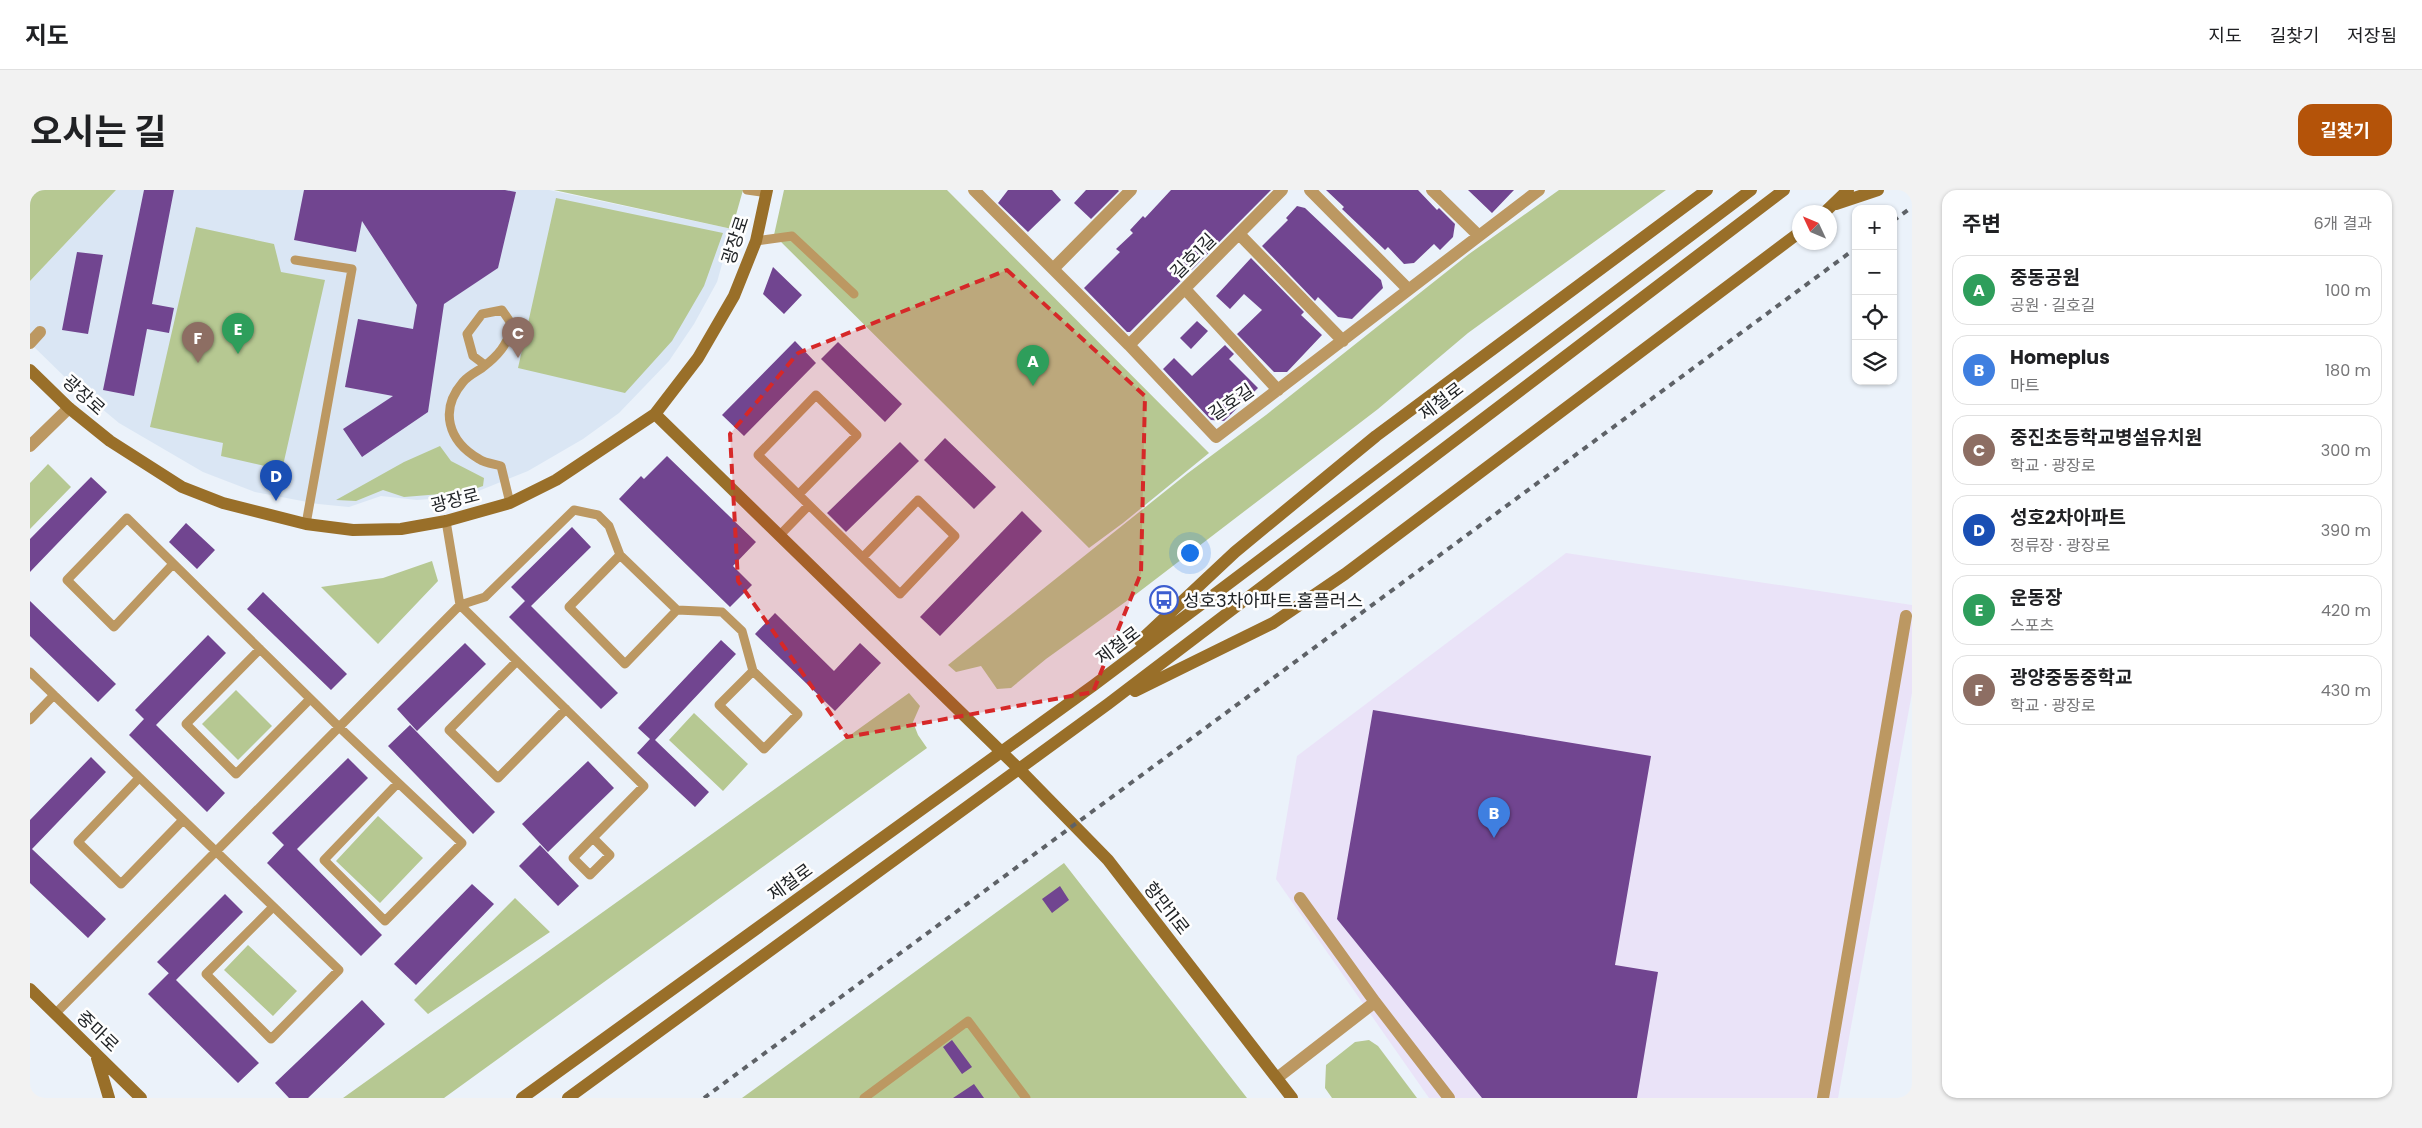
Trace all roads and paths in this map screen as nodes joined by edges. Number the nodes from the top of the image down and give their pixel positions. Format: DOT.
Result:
graph roads {
  1 [pos="747,190"];
  2 [pos="974,190"];
  3 [pos="1131,190"];
  4 [pos="1282,190"];
  5 [pos="1310,190"];
  6 [pos="1432,190"];
  7 [pos="1539,190"];
  8 [pos="1707,190"];
  9 [pos="1751,190"];
  10 [pos="1784,190"];
  11 [pos="1848,190"];
  12 [pos="1878,190"];
  13 [pos="767,192"];
  14 [pos="1836,204"];
  15 [pos="1239,234"];
  16 [pos="1479,236"];
  17 [pos="1792,238"];
  18 [pos="756,241"];
  19 [pos="295,260"];
  20 [pos="1053,270"];
  21 [pos="1185,289"];
  22 [pos="1408,290"];
  23 [pos="854,294"];
  24 [pos="40,332"];
  25 [pos="1343,340"];
  26 [pos="30,342"];
  27 [pos="1128,345"];
  28 [pos="486,365"];
  29 [pos="30,370"];
  30 [pos="1278,390"];
  31 [pos="69,408"];
  32 [pos="655,414"];
  33 [pos="30,446"];
  34 [pos="799,494"];
  35 [pos="510,503"];
  36 [pos="810,505"];
  37 [pos="446,522"];
  38 [pos="306,524"];
  39 [pos="779,536"];
  40 [pos="620,554"];
  41 [pos="863,557"];
  42 [pos="173,564"];
  43 [pos="460,605"];
  44 [pos="676,610"];
  45 [pos="1906,616"];
  46 [pos="260,649"];
  47 [pos="517,661"];
  48 [pos="753,671"];
  49 [pos="30,672"];
  50 [pos="1094,685"];
  51 [pos="54,695"];
  52 [pos="310,699"];
  53 [pos="1108,704"];
  54 [pos="566,709"];
  55 [pos="30,720"];
  56 [pos="339,727"];
  57 [pos="1001,752"];
  58 [pos="1019,769"];
  59 [pos="139,778"];
  60 [pos="398,783"];
  61 [pos="183,820"];
  62 [pos="593,838"];
  63 [pos="216,852"];
  64 [pos="1300,898"];
  65 [pos="273,907"];
  66 [pos="30,990"];
  67 [pos="1375,1002"];
  68 [pos="55,1014"];
  69 [pos="97,1055"];
  70 [pos="1277,1078"];
  71 [pos="109,1098"];
  72 [pos="141,1098"];
  73 [pos="522,1098"];
  74 [pos="568,1098"];
  75 [pos="864,1098"];
  76 [pos="1026,1098"];
  77 [pos="1292,1098"];
  78 [pos="1449,1098"];
  79 [pos="1823,1098"];
  1 -- 13 [label="lane"];
  2 -- 20 [label="street, 길호길"];
  3 -- 20 [label="street"];
  4 -- 15 [label="street, 길호1길"];
  5 -- 22 [label="street"];
  6 -- 16 [label="street"];
  7 -- 16 [label="street, 길호길"];
  8 -- 50 [label="main road"];
  9 -- 50 [label="main road, 제철로"];
  10 -- 53 [label="main road"];
  11 -- 14 [label="main road"];
  12 -- 14 [label="main road"];
  13 -- 18 [label="main road, 광장로"];
  15 -- 21 [label="street, 길호1길"];
  15 -- 25 [label="street"];
  16 -- 22 [label="street, 길호길"];
  17 -- 53 [label="main road"];
  18 -- 23 [label="lane"];
  18 -- 32 [label="main road, 광장로"];
  19 -- 38 [label="lane"];
  20 -- 27 [label="street, 길호길"];
  21 -- 27 [label="street, 길호1길"];
  21 -- 30 [label="street"];
  22 -- 25 [label="street, 길호길"];
  24 -- 26 [label="street"];
  25 -- 30 [label="street, 길호길"];
  27 -- 30 [label="street, 길호길"];
  28 -- 28 [label="lane"];
  28 -- 35 [label="lane"];
  29 -- 31 [label="main road, 광장로"];
  31 -- 33 [label="street"];
  31 -- 38 [label="main road, 광장로"];
  32 -- 35 [label="main road, 광장로"];
  32 -- 39 [label="main road, 항만11로"];
  34 -- 34 [label="lane"];
  34 -- 36 [label="lane"];
  35 -- 37 [label="main road, 광장로"];
  36 -- 39 [label="lane"];
  36 -- 41 [label="lane"];
  37 -- 38 [label="main road, 광장로"];
  37 -- 43 [label="lane"];
  39 -- 57 [label="main road, 항만11로"];
  40 -- 43 [label="lane"];
  40 -- 44 [label="lane"];
  40 -- 44 [label="lane"];
  41 -- 41 [label="lane"];
  42 -- 42 [label="lane"];
  42 -- 46 [label="lane"];
  43 -- 47 [label="lane"];
  43 -- 56 [label="lane"];
  44 -- 48 [label="lane"];
  45 -- 79 [label="street"];
  46 -- 52 [label="lane"];
  46 -- 52 [label="lane"];
  47 -- 54 [label="lane"];
  47 -- 54 [label="lane"];
  48 -- 48 [label="lane"];
  49 -- 51 [label="lane"];
  50 -- 57 [label="main road, 제철로"];
  51 -- 55 [label="lane"];
  51 -- 59 [label="lane"];
  52 -- 56 [label="lane"];
  53 -- 58 [label="main road"];
  54 -- 62 [label="lane"];
  56 -- 60 [label="lane"];
  56 -- 63 [label="lane"];
  57 -- 58 [label="main road, 항만11로"];
  57 -- 73 [label="main road, 제철로"];
  58 -- 70 [label="main road, 항만11로"];
  58 -- 74 [label="main road"];
  59 -- 61 [label="lane"];
  59 -- 61 [label="lane"];
  60 -- 60 [label="lane"];
  61 -- 63 [label="lane"];
  63 -- 65 [label="lane"];
  63 -- 68 [label="lane"];
  64 -- 67 [label="street"];
  65 -- 65 [label="lane"];
  66 -- 68 [label="main road, 중마로"];
  67 -- 70 [label="street"];
  67 -- 78 [label="street"];
  68 -- 69 [label="main road, 중마로"];
  69 -- 71 [label="main road"];
  69 -- 72 [label="main road, 중마로"];
  70 -- 77 [label="main road, 항만11로"];
  75 -- 76 [label="lane"];
}
